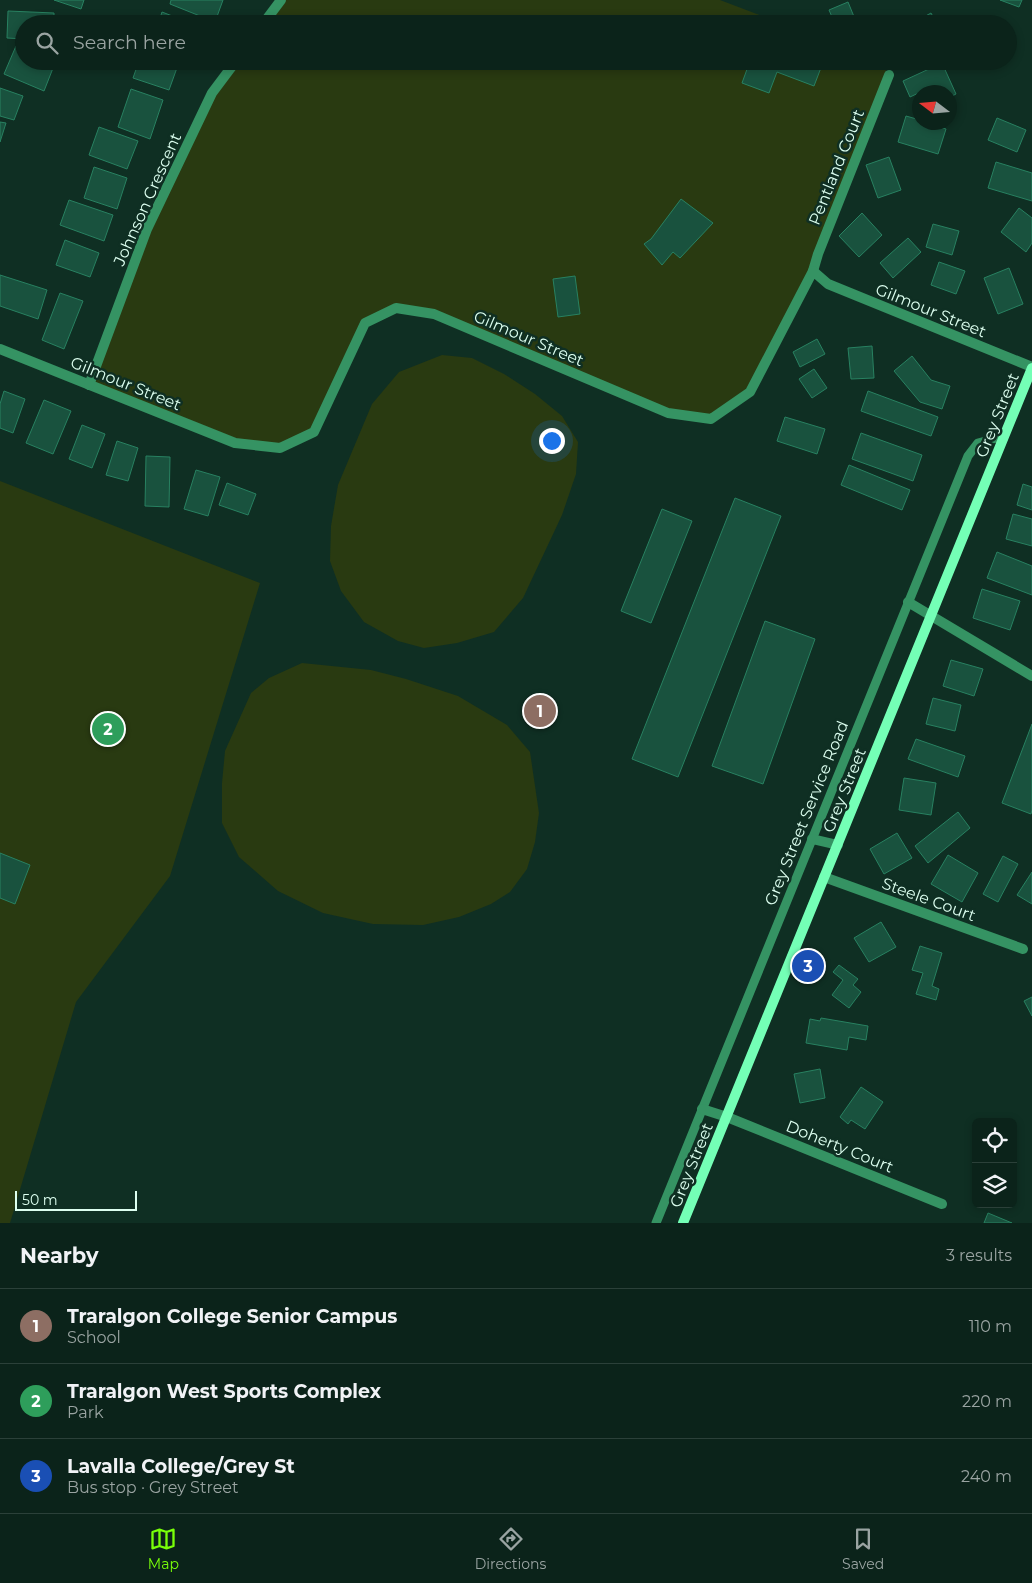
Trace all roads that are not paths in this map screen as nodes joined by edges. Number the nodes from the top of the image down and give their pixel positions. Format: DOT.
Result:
graph roads {
  1 [pos="280,0"];
  2 [pos="269,15"];
  3 [pos="229,70"];
  4 [pos="889,75"];
  5 [pos="813,271"];
  6 [pos="0,349"];
  7 [pos="1032,368"];
  8 [pos="89,385"];
  9 [pos="1004,436"];
  10 [pos="908,602"];
  11 [pos="931,616"];
  12 [pos="1032,676"];
  13 [pos="812,838"];
  14 [pos="838,845"];
  15 [pos="824,877"];
  16 [pos="1023,949"];
  17 [pos="702,1109"];
  18 [pos="727,1117"];
  19 [pos="942,1204"];
  20 [pos="656,1223"];
  21 [pos="684,1223"];
  1 -- 2 [label="street"];
  3 -- 8 [label="street, Johnson Crescent"];
  4 -- 5 [label="street, Pentland Court"];
  5 -- 7 [label="street, Gilmour Street"];
  5 -- 8 [label="street, Gilmour Street"];
  6 -- 8 [label="street, Gilmour Street"];
  7 -- 9 [label="main road, Grey Street"];
  9 -- 10 [label="lane, Grey Street Service Road"];
  9 -- 11 [label="main road, Grey Street"];
  10 -- 11 [label="street"];
  10 -- 13 [label="lane, Grey Street Service Road"];
  11 -- 12 [label="street"];
  11 -- 14 [label="main road, Grey Street"];
  13 -- 14 [label="street"];
  13 -- 17 [label="lane, Grey Street Service Road"];
  14 -- 15 [label="main road, Grey Street"];
  15 -- 16 [label="street, Steele Court"];
  15 -- 18 [label="main road, Grey Street"];
  17 -- 18 [label="street, Doherty Court"];
  17 -- 20 [label="lane, Grey Street Service Road"];
  18 -- 19 [label="street, Doherty Court"];
  18 -- 21 [label="main road, Grey Street"];
}
